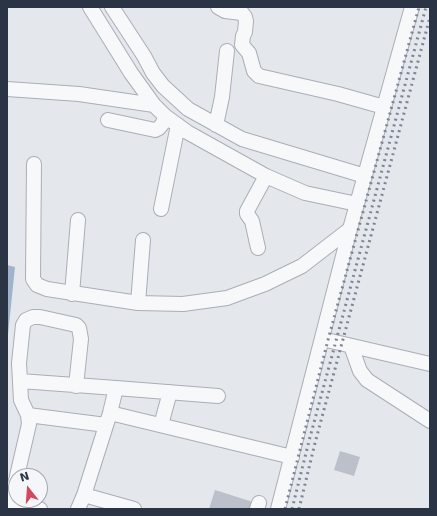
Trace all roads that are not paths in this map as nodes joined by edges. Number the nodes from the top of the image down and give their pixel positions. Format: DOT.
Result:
graph roads {
  1 [pos="90,7"];
  2 [pos="112,7"];
  3 [pos="218,7"];
  4 [pos="412,7"];
  5 [pos="227,51"];
  6 [pos="7,89"];
  7 [pos="154,105"];
  8 [pos="384,107"];
  9 [pos="165,116"];
  10 [pos="108,120"];
  11 [pos="178,125"];
  12 [pos="216,125"];
  13 [pos="34,164"];
  14 [pos="266,176"];
  15 [pos="365,176"];
  16 [pos="357,204"];
  17 [pos="161,209"];
  18 [pos="78,220"];
  19 [pos="350,229"];
  20 [pos="143,240"];
  21 [pos="258,248"];
  22 [pos="72,294"];
  23 [pos="138,303"];
  24 [pos="322,339"];
  25 [pos="351,346"];
  26 [pos="430,364"];
  27 [pos="20,381"];
  28 [pos="76,386"];
  29 [pos="116,388"];
  30 [pos="170,392"];
  31 [pos="218,396"];
  32 [pos="28,415"];
  33 [pos="108,419"];
  34 [pos="430,421"];
  35 [pos="161,425"];
  36 [pos="292,457"];
  37 [pos="19,468"];
  38 [pos="84,495"];
  39 [pos="78,509"];
  40 [pos="134,509"];
  41 [pos="278,509"];
  1 -- 7 [label="street"];
  2 -- 12 [label="street"];
  3 -- 8 [label="street"];
  4 -- 8 [label="street"];
  5 -- 12 [label="street"];
  6 -- 7 [label="street"];
  7 -- 9 [label="street"];
  8 -- 15 [label="street"];
  9 -- 10 [label="street"];
  9 -- 11 [label="street"];
  11 -- 14 [label="street"];
  11 -- 17 [label="street"];
  12 -- 15 [label="street"];
  13 -- 22 [label="street"];
  14 -- 16 [label="street"];
  14 -- 21 [label="street"];
  15 -- 16 [label="street"];
  16 -- 19 [label="street"];
  18 -- 22 [label="street"];
  19 -- 23 [label="street"];
  19 -- 24 [label="street"];
  20 -- 23 [label="street"];
  22 -- 23 [label="street"];
  24 -- 25 [label="street"];
  24 -- 36 [label="street"];
  25 -- 26 [label="street"];
  25 -- 34 [label="street"];
  27 -- 28 [label="street"];
  27 -- 28 [label="street"];
  27 -- 32 [label="street"];
  28 -- 29 [label="street"];
  29 -- 30 [label="street"];
  29 -- 33 [label="street"];
  30 -- 31 [label="street"];
  30 -- 35 [label="street"];
  32 -- 33 [label="street"];
  32 -- 37 [label="street"];
  33 -- 35 [label="street"];
  33 -- 38 [label="street"];
  35 -- 36 [label="street"];
  36 -- 41 [label="street"];
  38 -- 39 [label="street"];
  38 -- 40 [label="street"];
}
